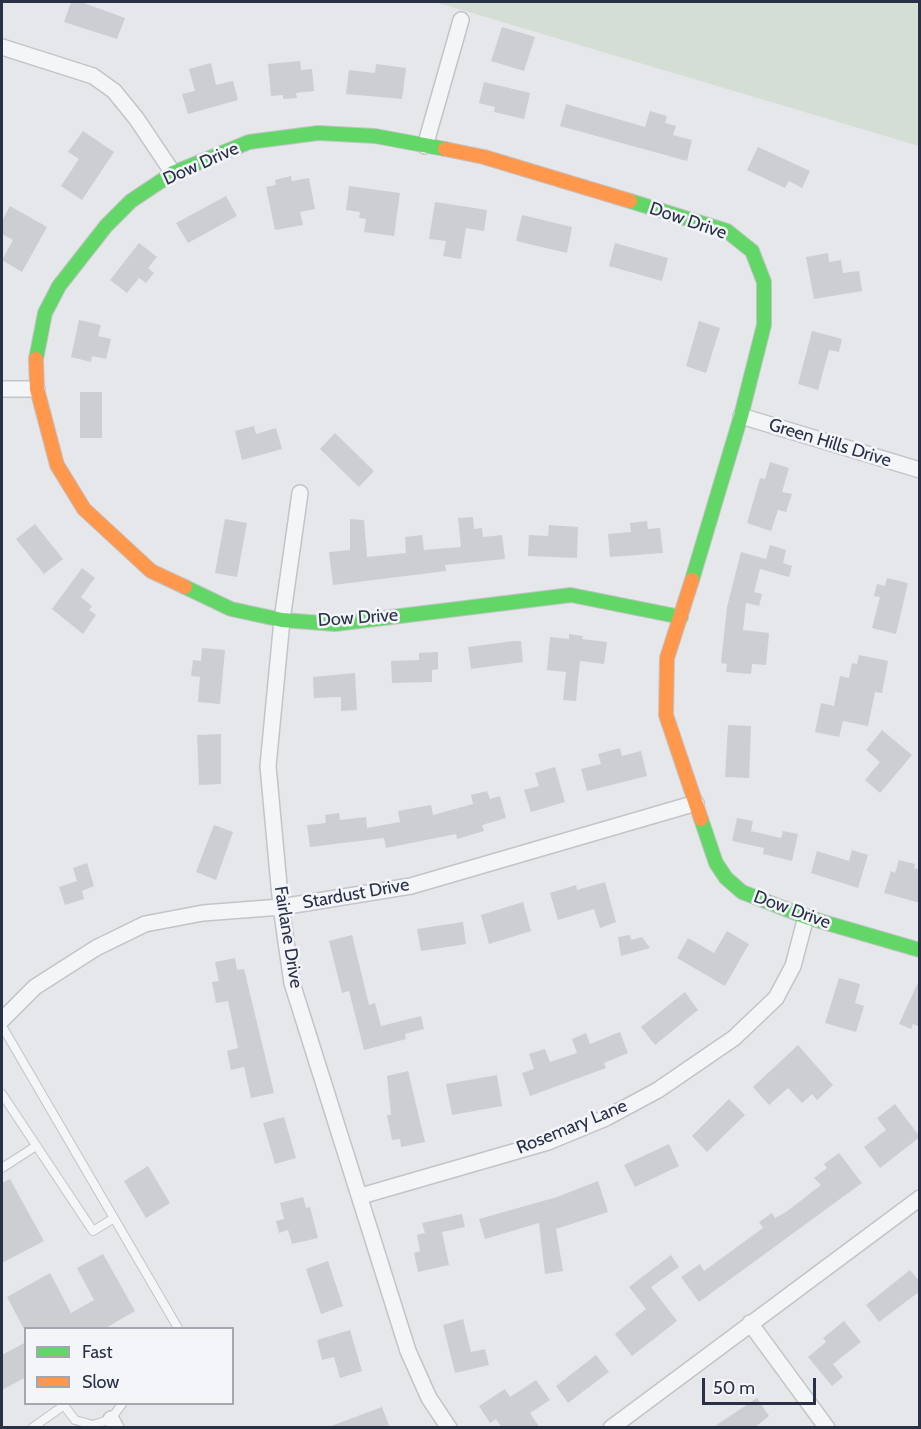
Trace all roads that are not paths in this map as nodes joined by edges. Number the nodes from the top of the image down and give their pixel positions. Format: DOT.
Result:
graph roads {
  1 [pos="461,20"];
  2 [pos="2,46"];
  3 [pos="425,146"];
  4 [pos="173,173"];
  5 [pos="2,388"];
  6 [pos="37,389"];
  7 [pos="741,416"];
  8 [pos="920,470"];
  9 [pos="300,493"];
  10 [pos="681,617"];
  11 [pos="282,620"];
  12 [pos="696,803"];
  13 [pos="281,907"];
  14 [pos="806,917"];
  15 [pos="920,950"];
  16 [pos="2,1020"];
  17 [pos="2,1026"];
  18 [pos="2,1094"];
  19 [pos="36,1146"];
  20 [pos="2,1168"];
  21 [pos="361,1196"];
  22 [pos="920,1198"];
  23 [pos="114,1218"];
  24 [pos="750,1323"];
  25 [pos="177,1327"];
  26 [pos="63,1405"];
  27 [pos="122,1405"];
  28 [pos="113,1423"];
  29 [pos="32,1428"];
  30 [pos="449,1428"];
  31 [pos="611,1428"];
  32 [pos="827,1428"];
  1 -- 3 [label="street"];
  2 -- 4 [label="street"];
  3 -- 4 [label="street, Dow Drive"];
  3 -- 7 [label="street, Dow Drive"];
  4 -- 6 [label="street, Dow Drive"];
  5 -- 6 [label="street"];
  6 -- 11 [label="street, Dow Drive"];
  7 -- 8 [label="street, Green Hills Drive"];
  7 -- 10 [label="street, Dow Drive"];
  9 -- 11 [label="street, Fairlane Drive"];
  10 -- 11 [label="street, Dow Drive"];
  10 -- 12 [label="street, Dow Drive"];
  11 -- 13 [label="street, Fairlane Drive"];
  12 -- 13 [label="street, Stardust Drive"];
  12 -- 14 [label="street, Dow Drive"];
  13 -- 16 [label="street, Stardust Drive"];
  13 -- 21 [label="street, Fairlane Drive"];
  14 -- 15 [label="street, Dow Drive"];
  14 -- 21 [label="street, Rosemary Lane"];
  17 -- 23 [label="lane"];
  18 -- 19 [label="lane"];
  19 -- 20 [label="lane"];
  19 -- 23 [label="lane"];
  21 -- 30 [label="street, Fairlane Drive"];
  22 -- 24 [label="street"];
  23 -- 25 [label="lane"];
  24 -- 31 [label="street"];
  24 -- 32 [label="street"];
  26 -- 28 [label="lane"];
  26 -- 29 [label="lane"];
  27 -- 28 [label="lane"];
}
